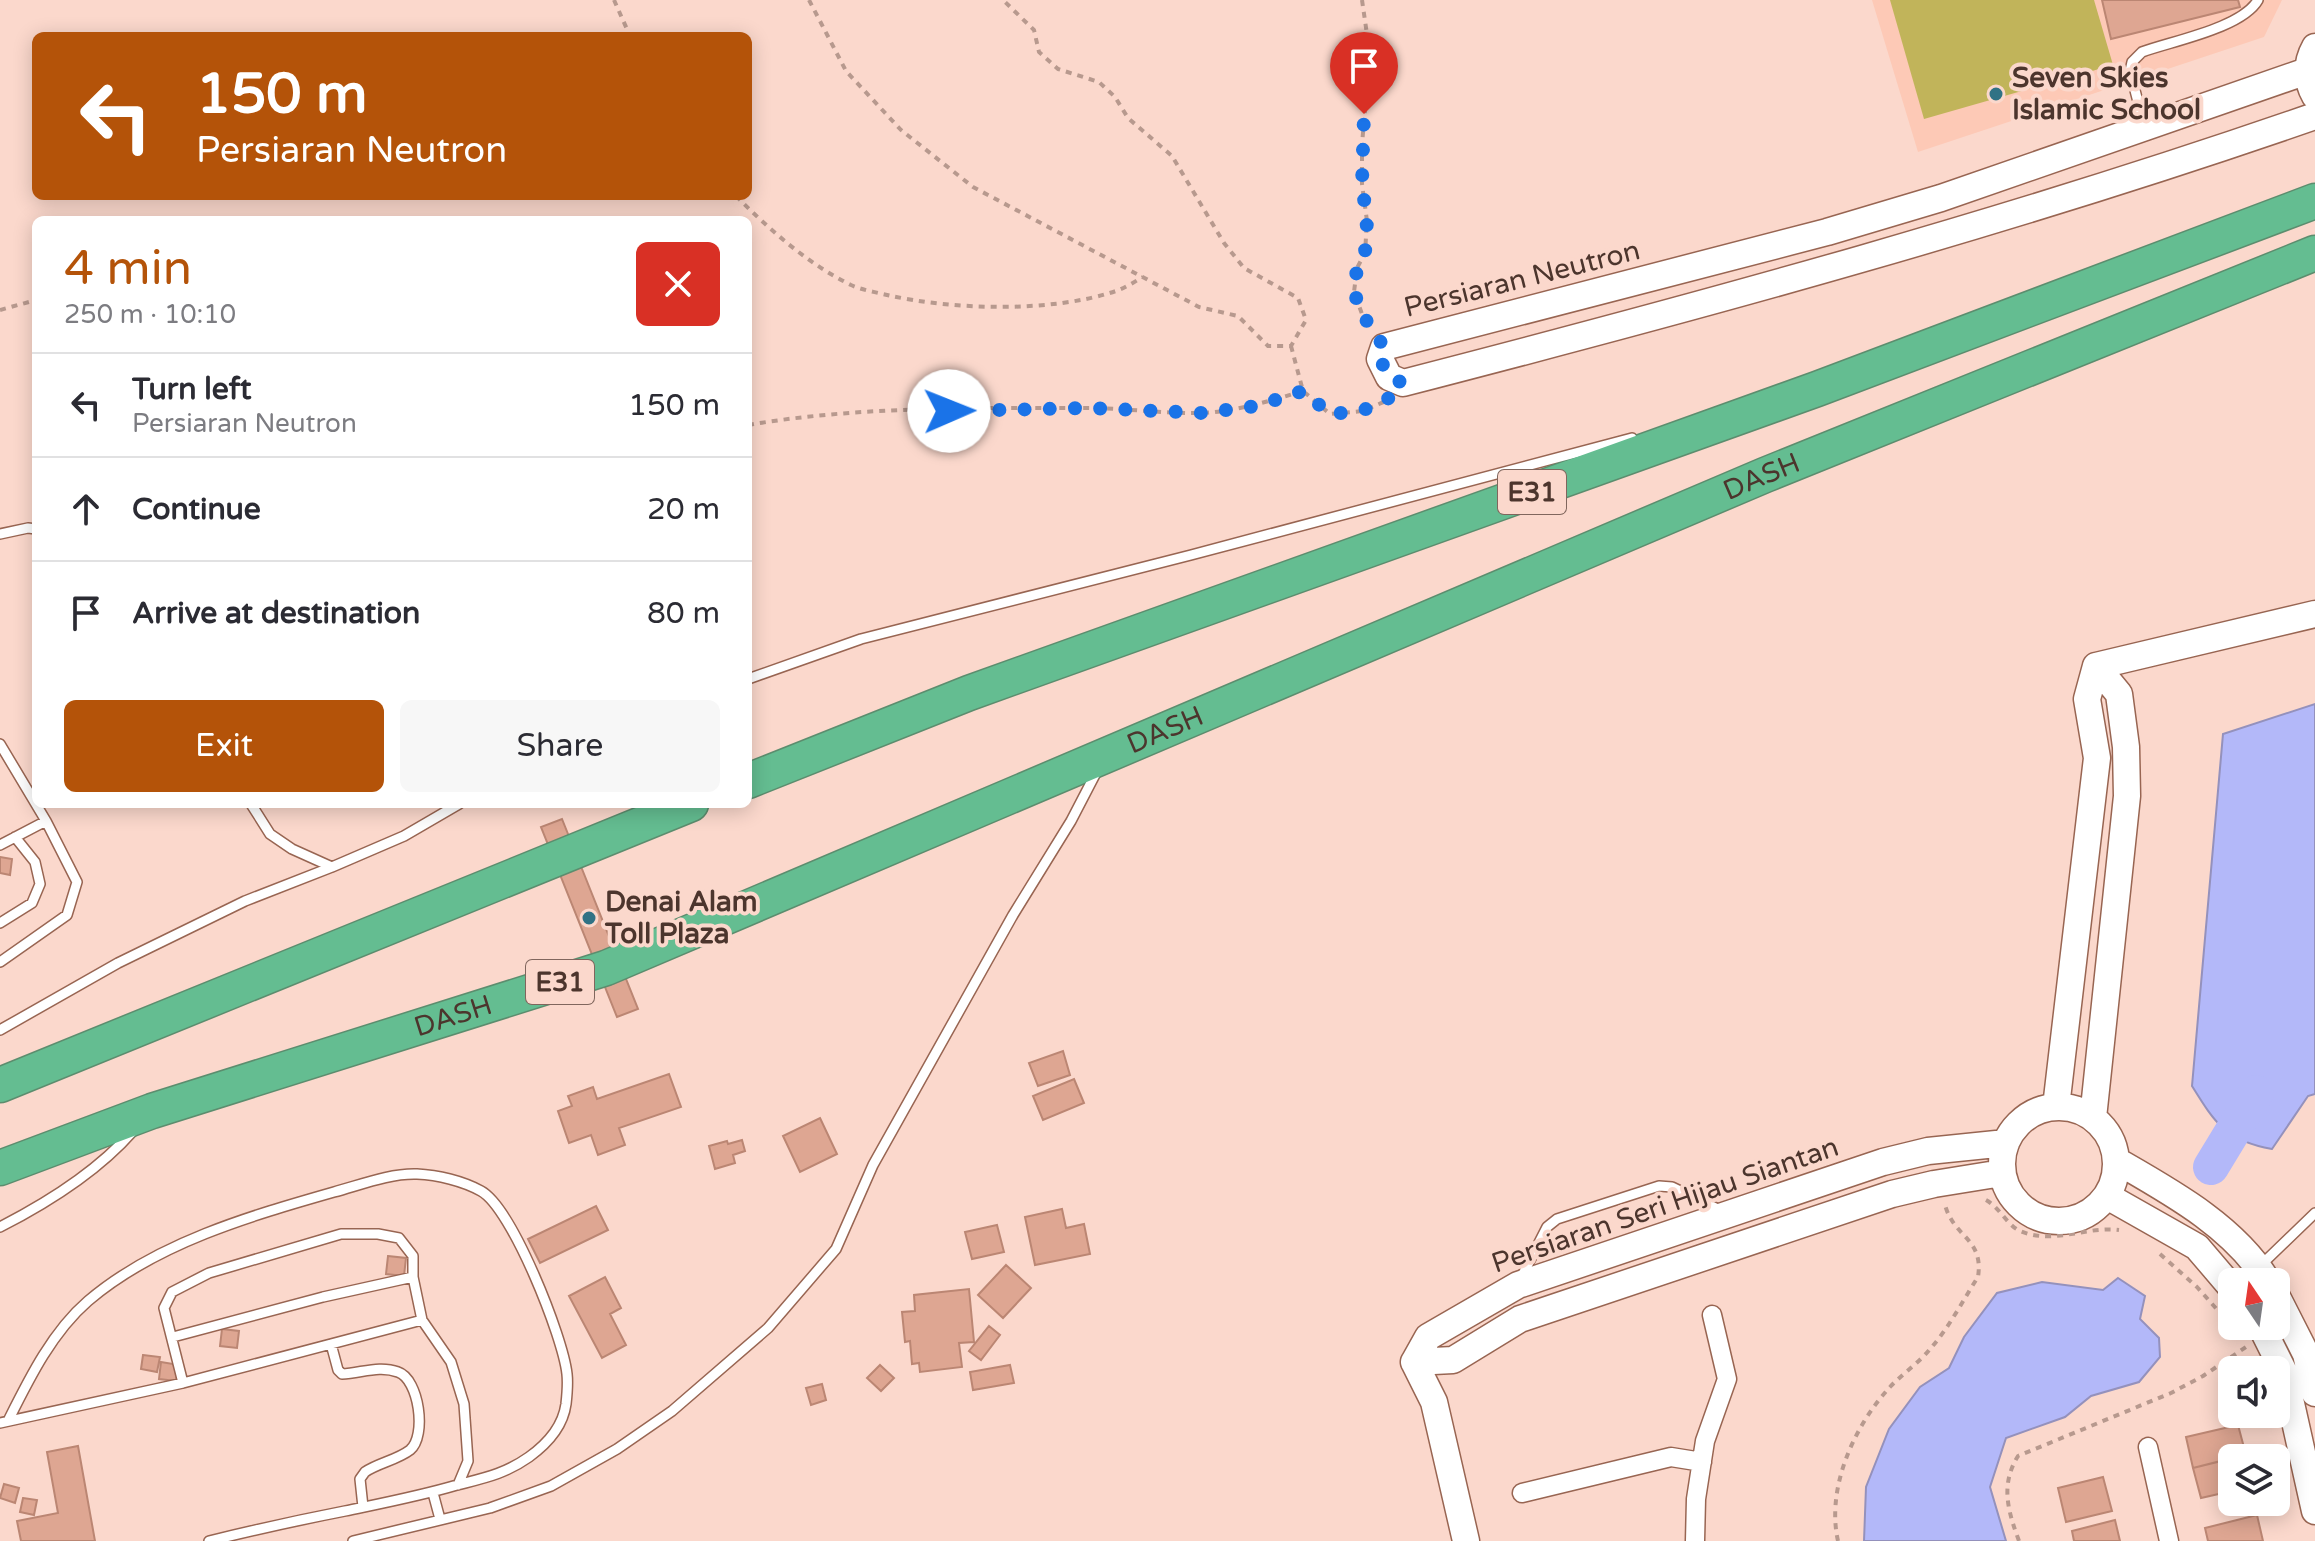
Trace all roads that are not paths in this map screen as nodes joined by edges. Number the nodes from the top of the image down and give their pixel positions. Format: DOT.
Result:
graph roads {
  1 [pos="2258,0"];
  2 [pos="2312,71"];
  3 [pos="2315,116"];
  4 [pos="2145,126"];
  5 [pos="2315,201"];
  6 [pos="2315,253"];
  7 [pos="1817,389"];
  8 [pos="1680,426"];
  9 [pos="1649,434"];
  10 [pos="32,528"];
  11 [pos="0,534"];
  12 [pos="2315,614"];
  13 [pos="2096,666"];
  14 [pos="752,678"];
  15 [pos="0,744"];
  16 [pos="1105,756"];
  17 [pos="752,779"];
  18 [pos="32,798"];
  19 [pos="38,808"];
  20 [pos="254,808"];
  21 [pos="452,808"];
  22 [pos="681,808"];
  23 [pos="46,821"];
  24 [pos="15,837"];
  25 [pos="0,845"];
  26 [pos="332,867"];
  27 [pos="0,923"];
  28 [pos="0,962"];
  29 [pos="0,1030"];
  30 [pos="0,1085"];
  31 [pos="2056,1107"];
  32 [pos="152,1111"];
  33 [pos="2093,1118"];
  34 [pos="2006,1143"];
  35 [pos="2117,1161"];
  36 [pos="0,1168"];
  37 [pos="2002,1173"];
  38 [pos="2107,1196"];
  39 [pos="2315,1213"];
  40 [pos="1729,1214"];
  41 [pos="0,1227"];
  42 [pos="2257,1268"];
  43 [pos="2270,1268"];
  44 [pos="2218,1272"];
  45 [pos="413,1277"];
  46 [pos="1518,1285"];
  47 [pos="1712,1315"];
  48 [pos="422,1320"];
  49 [pos="2290,1323"];
  50 [pos="173,1337"];
  51 [pos="2257,1340"];
  52 [pos="331,1344"];
  53 [pos="1414,1362"];
  54 [pos="183,1383"];
  55 [pos="2315,1393"];
  56 [pos="4,1422"];
  57 [pos="2148,1447"];
  58 [pos="1702,1462"];
  59 [pos="458,1485"];
  60 [pos="433,1493"];
  61 [pos="1522,1493"];
  62 [pos="363,1507"];
  63 [pos="2315,1511"];
  64 [pos="440,1519"];
  65 [pos="209,1541"];
  66 [pos="353,1541"];
  67 [pos="1466,1541"];
  68 [pos="1695,1541"];
  69 [pos="2169,1541"];
  1 -- 4 [label="lane"];
  2 -- 4 [label="street, Persiaran Neutron"];
  3 -- 4 [label="street, Persiaran Neutron"];
  5 -- 7 [label="highway, E31"];
  6 -- 16 [label="highway, DASH / E31"];
  7 -- 8 [label="lane"];
  7 -- 17 [label="highway, E31"];
  9 -- 14 [label="lane"];
  10 -- 11 [label="lane"];
  12 -- 13 [label="street"];
  13 -- 31 [label="street"];
  13 -- 33 [label="street"];
  15 -- 18 [label="lane"];
  16 -- 32 [label="highway, DASH / E31"];
  16 -- 64 [label="lane"];
  19 -- 23 [label="lane"];
  20 -- 26 [label="lane"];
  21 -- 26 [label="lane"];
  22 -- 30 [label="highway"];
  23 -- 24 [label="lane"];
  23 -- 28 [label="lane"];
  24 -- 25 [label="lane"];
  24 -- 27 [label="lane"];
  26 -- 29 [label="lane"];
  31 -- 33 [label="street"];
  31 -- 34 [label="street"];
  32 -- 36 [label="highway, DASH / E31"];
  32 -- 41 [label="lane"];
  33 -- 35 [label="street"];
  34 -- 37 [label="street"];
  34 -- 40 [label="street, Persiaran Seri Hijau Siantan"];
  35 -- 38 [label="street"];
  35 -- 42 [label="street"];
  37 -- 38 [label="street"];
  37 -- 53 [label="street"];
  38 -- 44 [label="street"];
  39 -- 43 [label="lane"];
  40 -- 46 [label="street, Persiaran Seri Hijau Siantan"];
  40 -- 46 [label="lane"];
  45 -- 48 [label="lane"];
  45 -- 50 [label="lane"];
  45 -- 50 [label="lane"];
  46 -- 53 [label="street, Persiaran Seri Hijau Siantan"];
  47 -- 58 [label="street"];
  48 -- 52 [label="lane"];
  48 -- 59 [label="lane"];
  49 -- 55 [label="street"];
  50 -- 54 [label="lane"];
  51 -- 63 [label="street"];
  52 -- 54 [label="lane"];
  52 -- 62 [label="lane"];
  53 -- 67 [label="street"];
  54 -- 56 [label="lane"];
  56 -- 59 [label="lane"];
  57 -- 69 [label="street"];
  58 -- 61 [label="street"];
  58 -- 68 [label="street"];
  59 -- 60 [label="lane"];
  60 -- 62 [label="lane"];
  60 -- 64 [label="lane"];
  62 -- 65 [label="lane"];
  64 -- 66 [label="lane"];
}
